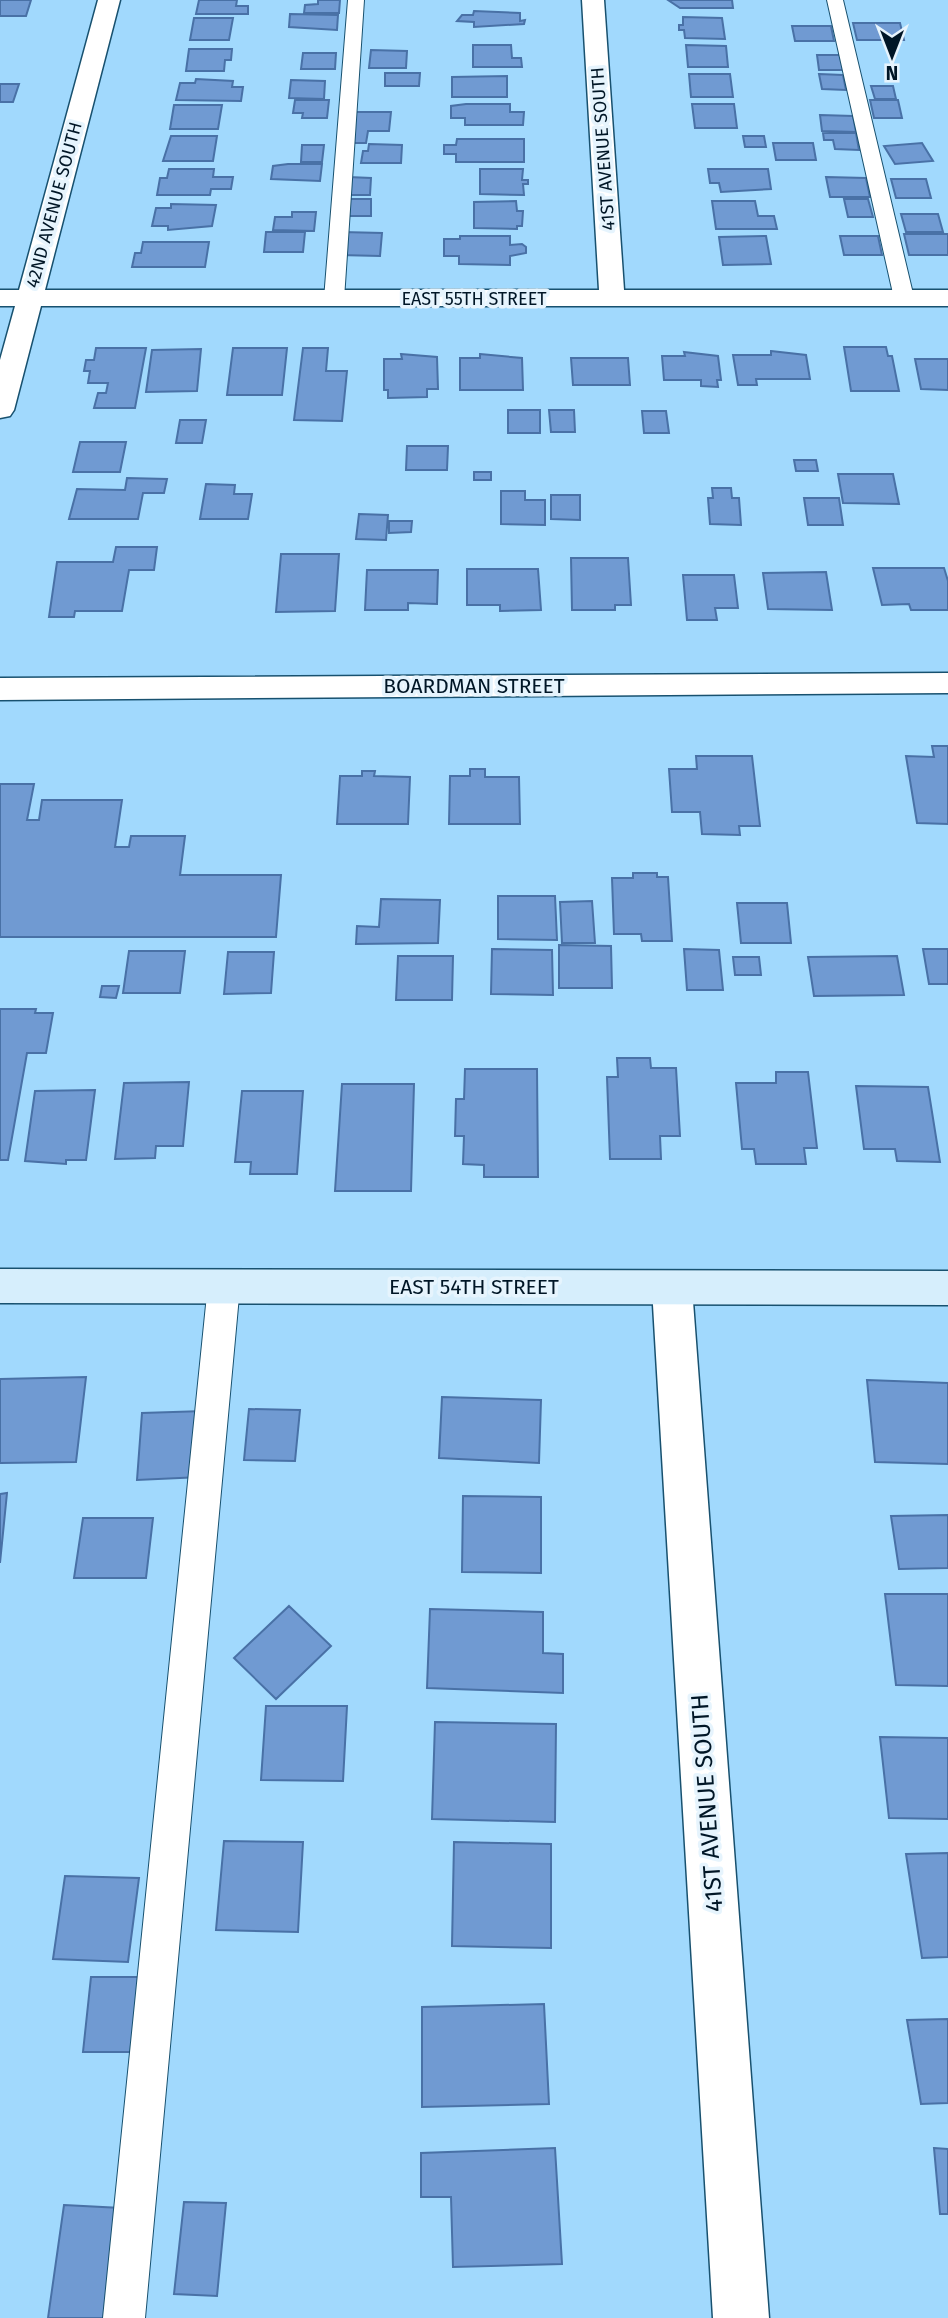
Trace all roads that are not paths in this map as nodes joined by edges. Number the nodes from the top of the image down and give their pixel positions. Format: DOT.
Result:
graph roads {
  1 [pos="108,0"];
  2 [pos="356,0"];
  3 [pos="593,0"];
  4 [pos="835,0"];
  5 [pos="0,298"];
  6 [pos="29,298"];
  7 [pos="612,298"];
  8 [pos="904,298"];
  9 [pos="948,298"];
  10 [pos="334,299"];
  11 [pos="0,410"];
  12 [pos="948,683"];
  13 [pos="0,689"];
  14 [pos="224,1285"];
  15 [pos="0,1286"];
  16 [pos="673,1288"];
  17 [pos="948,1288"];
  18 [pos="124,2318"];
  19 [pos="741,2318"];
  1 -- 6 [label="street, 42ND AVENUE SOUTH"];
  2 -- 10 [label="lane"];
  3 -- 7 [label="street, 41ST AVENUE SOUTH"];
  4 -- 8 [label="lane"];
  5 -- 6 [label="street, EAST 55TH STREET"];
  6 -- 10 [label="street, EAST 55TH STREET"];
  6 -- 11 [label="street, 42ND AVENUE SOUTH"];
  7 -- 8 [label="street, EAST 55TH STREET"];
  7 -- 10 [label="street, EAST 55TH STREET"];
  8 -- 9 [label="street, EAST 55TH STREET"];
  12 -- 13 [label="street, BOARDMAN STREET"];
  14 -- 15 [label="street, EAST 54TH STREET"];
  14 -- 16 [label="street, EAST 54TH STREET"];
  14 -- 18 [label="lane"];
  16 -- 17 [label="street, EAST 54TH STREET"];
  16 -- 19 [label="street, 41ST AVENUE SOUTH"];
}
